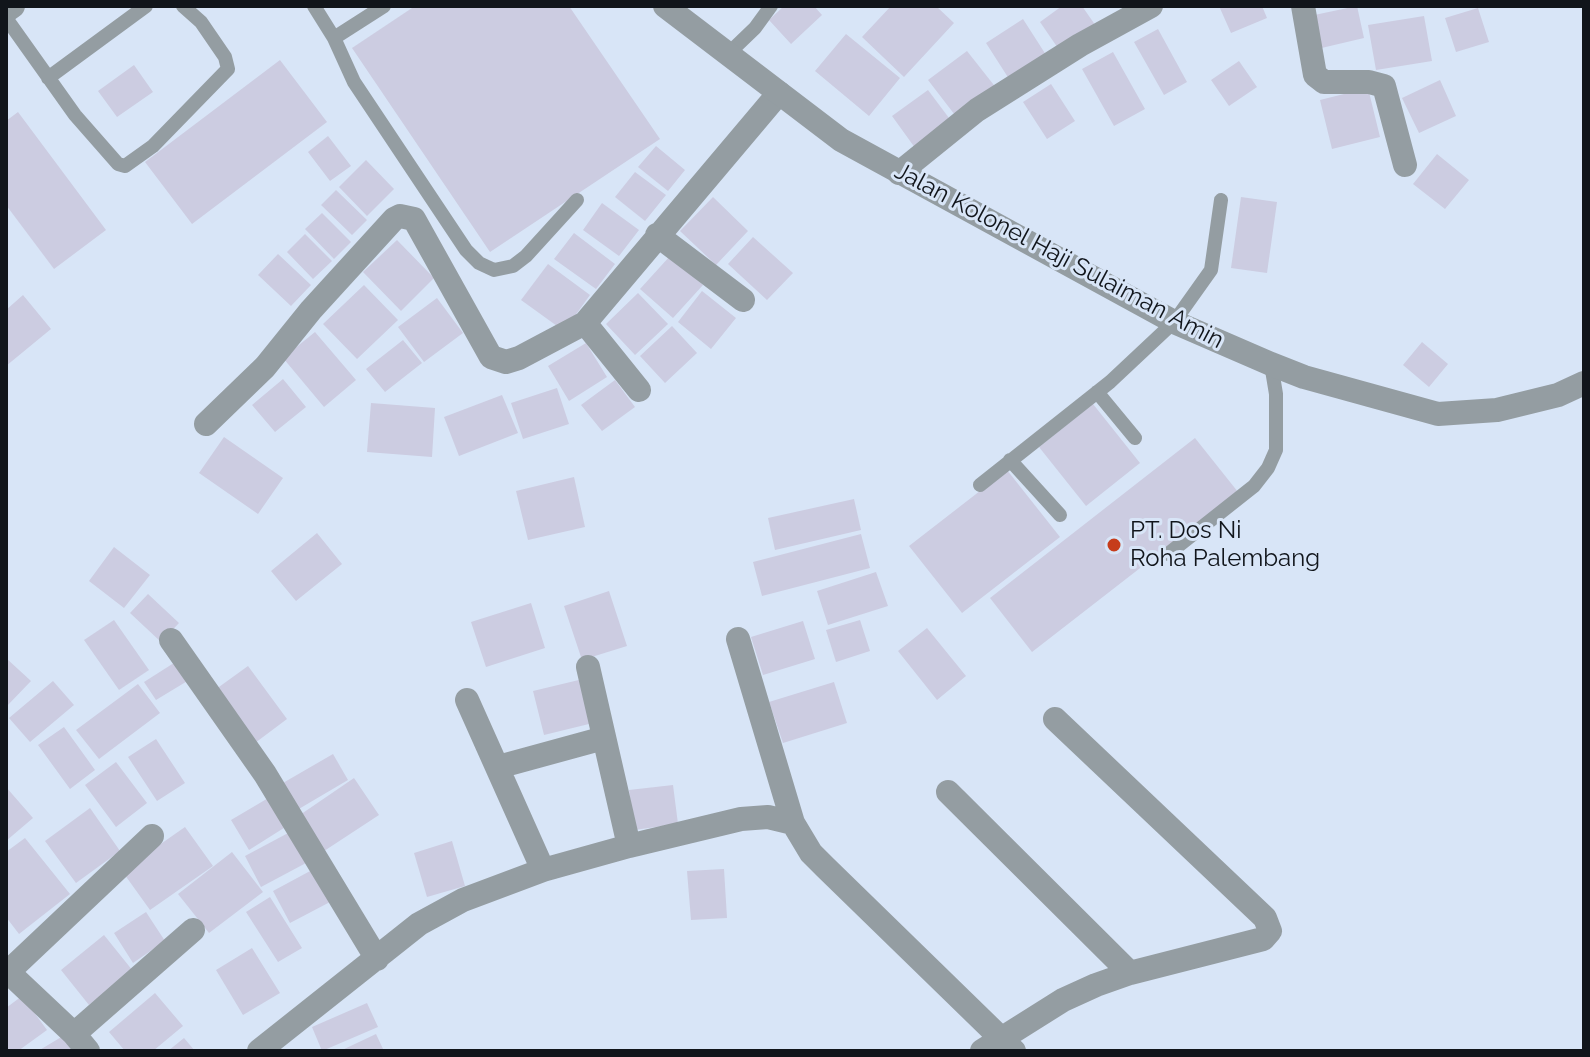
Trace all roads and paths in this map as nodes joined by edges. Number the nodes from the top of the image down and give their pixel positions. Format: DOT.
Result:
graph roads {
  1 [pos="13,6"];
  2 [pos="146,6"];
  3 [pos="183,6"];
  4 [pos="314,6"];
  5 [pos="384,6"];
  6 [pos="665,6"];
  7 [pos="771,6"];
  8 [pos="1151,6"];
  9 [pos="1303,6"];
  10 [pos="6,11"];
  11 [pos="6,18"];
  12 [pos="334,38"];
  13 [pos="728,54"];
  14 [pos="48,78"];
  15 [pos="779,93"];
  16 [pos="1405,165"];
  17 [pos="899,173"];
  18 [pos="577,200"];
  19 [pos="1221,200"];
  20 [pos="657,235"];
  21 [pos="743,300"];
  22 [pos="1174,322"];
  23 [pos="585,323"];
  24 [pos="1271,364"];
  25 [pos="1584,383"];
  26 [pos="639,390"];
  27 [pos="1097,392"];
  28 [pos="206,424"];
  29 [pos="1135,438"];
  30 [pos="1010,460"];
  31 [pos="980,485"];
  32 [pos="1060,515"];
  33 [pos="1168,554"];
  34 [pos="738,639"];
  35 [pos="171,640"];
  36 [pos="588,667"];
  37 [pos="467,700"];
  38 [pos="1055,719"];
  39 [pos="604,738"];
  40 [pos="498,767"];
  41 [pos="948,792"];
  42 [pos="793,823"];
  43 [pos="152,836"];
  44 [pos="629,846"];
  45 [pos="543,870"];
  46 [pos="193,930"];
  47 [pos="377,959"];
  48 [pos="7,971"];
  49 [pos="1130,973"];
  50 [pos="81,1043"];
  51 [pos="999,1046"];
  52 [pos="259,1051"];
  1 -- 10 [label="street"];
  2 -- 14 [label="lane"];
  3 -- 14 [label="lane"];
  4 -- 12 [label="lane"];
  5 -- 12 [label="lane"];
  6 -- 13 [label="street, Jalan Kolonel Haji Sulaiman Amin"];
  7 -- 13 [label="lane"];
  8 -- 17 [label="street"];
  9 -- 16 [label="street"];
  11 -- 14 [label="lane"];
  12 -- 18 [label="lane"];
  13 -- 15 [label="street, Jalan Kolonel Haji Sulaiman Amin"];
  15 -- 17 [label="street, Jalan Kolonel Haji Sulaiman Amin"];
  15 -- 20 [label="street"];
  17 -- 22 [label="street, Jalan Kolonel Haji Sulaiman Amin"];
  19 -- 22 [label="lane"];
  20 -- 21 [label="street"];
  20 -- 23 [label="street"];
  22 -- 24 [label="street, Jalan Kolonel Haji Sulaiman Amin"];
  22 -- 27 [label="lane"];
  23 -- 26 [label="street"];
  23 -- 28 [label="street"];
  24 -- 25 [label="street, Jalan Kolonel Haji Sulaiman Amin"];
  24 -- 33 [label="lane"];
  27 -- 29 [label="lane"];
  27 -- 30 [label="lane"];
  30 -- 31 [label="lane"];
  30 -- 32 [label="lane"];
  34 -- 42 [label="street"];
  35 -- 47 [label="street"];
  36 -- 39 [label="street"];
  37 -- 40 [label="street"];
  38 -- 49 [label="street"];
  39 -- 40 [label="street"];
  39 -- 44 [label="street"];
  40 -- 45 [label="street"];
  41 -- 49 [label="street"];
  42 -- 44 [label="street"];
  42 -- 51 [label="street"];
  43 -- 48 [label="street"];
  44 -- 45 [label="street"];
  45 -- 47 [label="street"];
  46 -- 50 [label="street"];
  47 -- 52 [label="street"];
  48 -- 50 [label="street"];
  49 -- 51 [label="street"];
}
